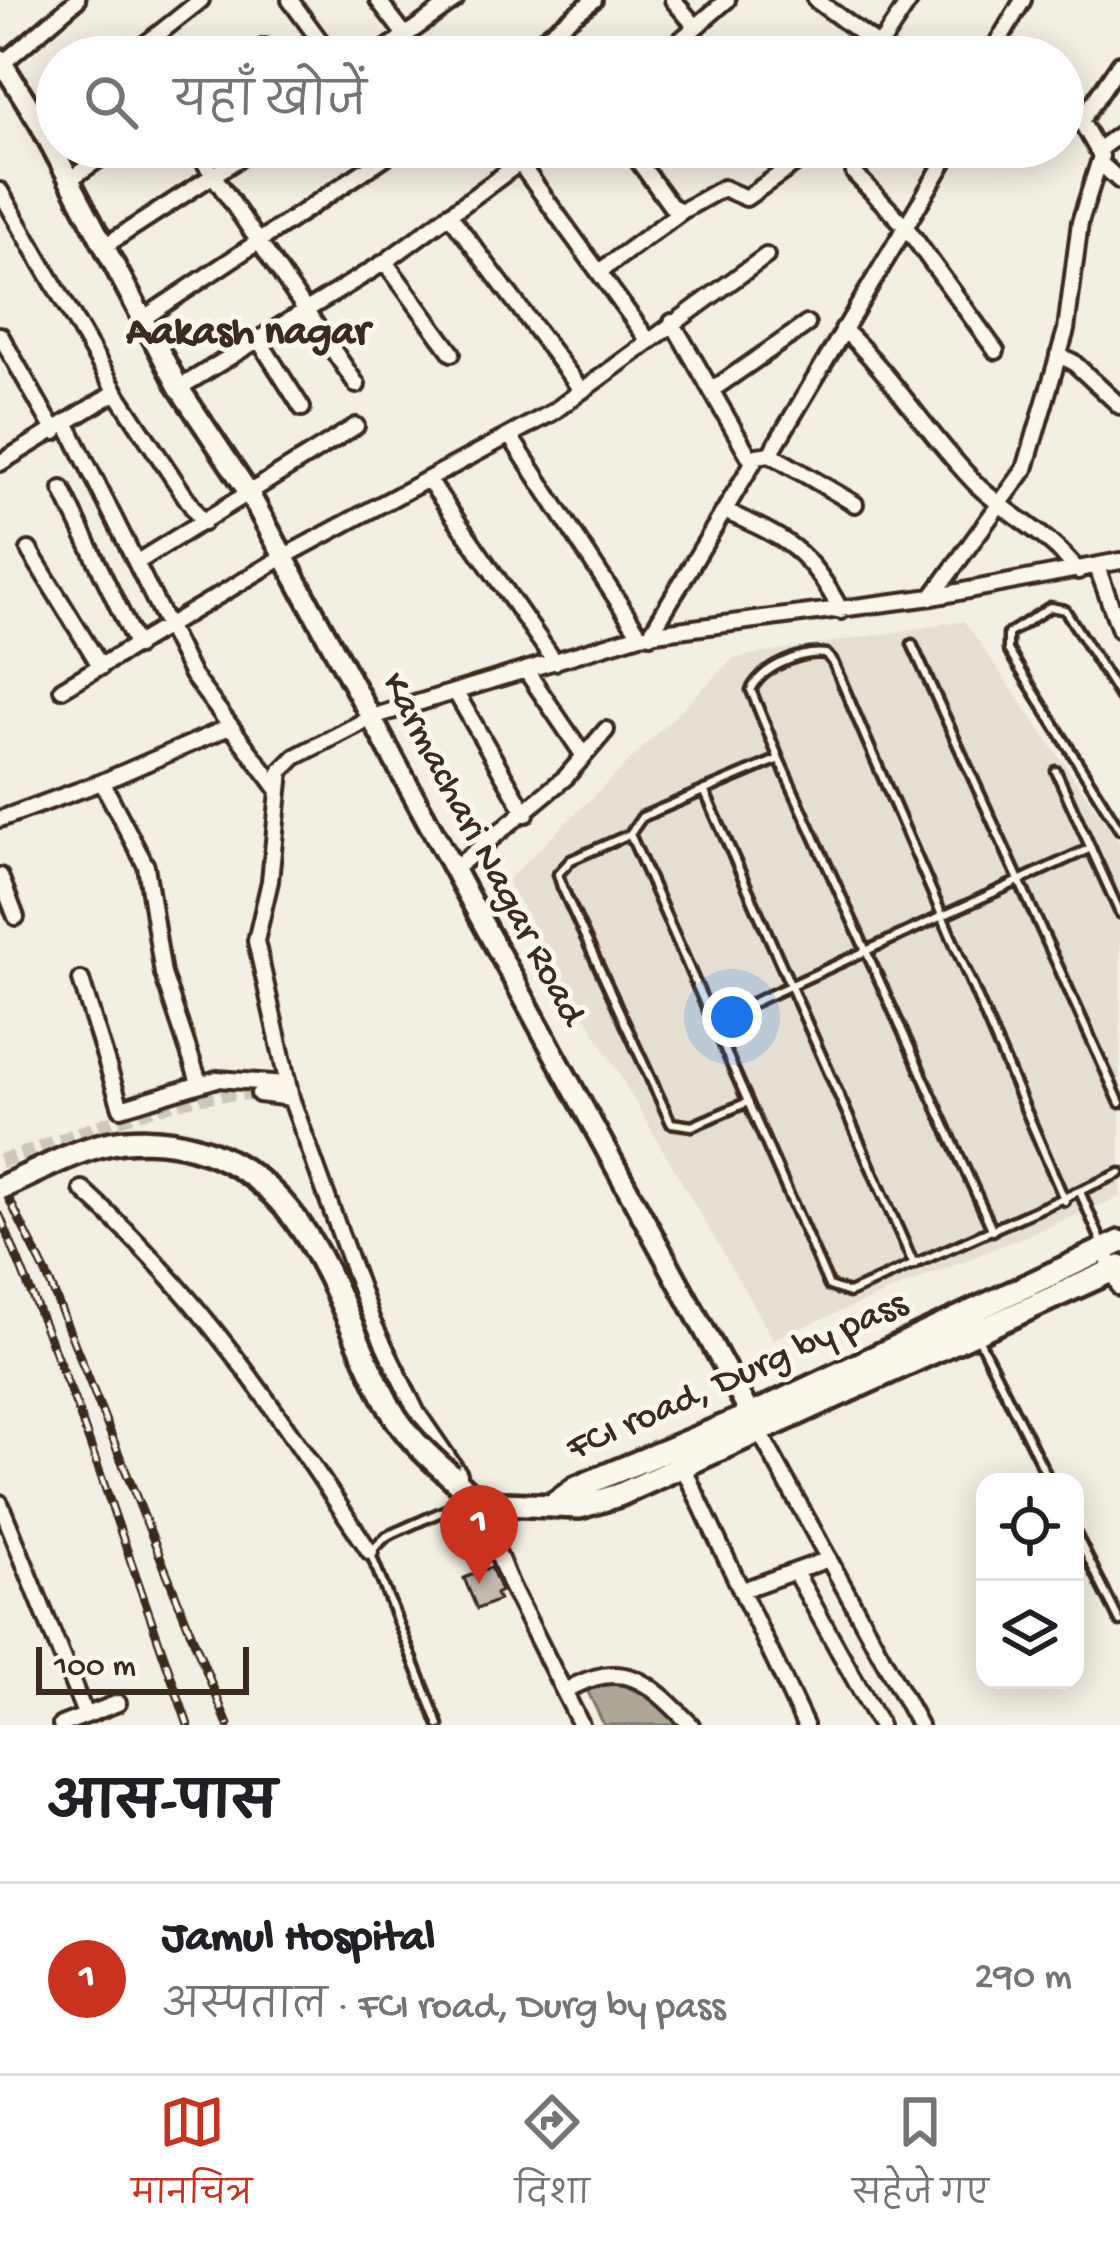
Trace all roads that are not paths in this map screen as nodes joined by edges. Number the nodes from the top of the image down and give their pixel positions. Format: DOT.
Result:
graph roads {
  1 [pos="77,0"];
  2 [pos="202,0"];
  3 [pos="290,0"];
  4 [pos="378,0"];
  5 [pos="455,0"];
  6 [pos="595,0"];
  7 [pos="673,0"];
  8 [pos="727,0"];
  9 [pos="816,0"];
  10 [pos="910,0"];
  11 [pos="1023,0"];
  12 [pos="695,27"];
  13 [pos="405,35"];
  14 [pos="157,36"];
  15 [pos="317,36"];
  16 [pos="547,36"];
  17 [pos="689,36"];
  18 [pos="858,36"];
  19 [pos="886,36"];
  20 [pos="1002,36"];
  21 [pos="1,61"];
  22 [pos="1120,63"];
  23 [pos="1084,117"];
  24 [pos="36,118"];
  25 [pos="1084,127"];
  26 [pos="1120,134"];
  27 [pos="1099,156"];
  28 [pos="61,168"];
  29 [pos="86,168"];
  30 [pos="208,168"];
  31 [pos="227,168"];
  32 [pos="369,168"];
  33 [pos="513,168"];
  34 [pos="524,168"];
  35 [pos="643,168"];
  36 [pos="789,168"];
  37 [pos="941,168"];
  38 [pos="854,173"];
  39 [pos="214,177"];
  40 [pos="67,181"];
  41 [pos="1120,181"];
  42 [pos="0,191"];
  43 [pos="682,211"];
  44 [pos="449,214"];
  45 [pos="906,227"];
  46 [pos="260,244"];
  47 [pos="103,248"];
  48 [pos="766,256"];
  49 [pos="385,262"];
  50 [pos="599,272"];
  51 [pos="306,313"];
  52 [pos="141,320"];
  53 [pos="672,322"];
  54 [pos="807,324"];
  55 [pos="843,329"];
  56 [pos="0,335"];
  57 [pos="648,340"];
  58 [pos="260,342"];
  59 [pos="996,351"];
  60 [pos="452,353"];
  61 [pos="1058,356"];
  62 [pos="357,385"];
  63 [pos="179,388"];
  64 [pos="712,390"];
  65 [pos="116,392"];
  66 [pos="582,392"];
  67 [pos="1120,406"];
  68 [pos="302,408"];
  69 [pos="356,426"];
  70 [pos="61,428"];
  71 [pos="510,436"];
  72 [pos="770,454"];
  73 [pos="0,463"];
  74 [pos="753,463"];
  75 [pos="428,479"];
  76 [pos="62,489"];
  77 [pos="249,494"];
  78 [pos="855,504"];
  79 [pos="1004,504"];
  80 [pos="724,511"];
  81 [pos="203,523"];
  82 [pos="29,550"];
  83 [pos="283,557"];
  84 [pos="140,561"];
  85 [pos="1120,561"];
  86 [pos="1096,567"];
  87 [pos="1078,571"];
  88 [pos="932,597"];
  89 [pos="841,611"];
  90 [pos="167,629"];
  91 [pos="1120,630"];
  92 [pos="645,635"];
  93 [pos="912,644"];
  94 [pos="137,646"];
  95 [pos="555,662"];
  96 [pos="101,667"];
  97 [pos="526,671"];
  98 [pos="62,689"];
  99 [pos="456,693"];
  100 [pos="1120,697"];
  101 [pos="372,717"];
  102 [pos="227,728"];
  103 [pos="607,730"];
  104 [pos="584,756"];
  105 [pos="779,759"];
  106 [pos="1056,771"];
  107 [pos="102,782"];
  108 [pos="277,788"];
  109 [pos="704,790"];
  110 [pos="526,814"];
  111 [pos="0,819"];
  112 [pos="1120,830"];
  113 [pos="630,834"];
  114 [pos="1091,848"];
  115 [pos="453,870"];
  116 [pos="0,876"];
  117 [pos="1021,880"];
  118 [pos="1120,913"];
  119 [pos="16,917"];
  120 [pos="943,917"];
  121 [pos="866,951"];
  122 [pos="81,980"];
  123 [pos="793,985"];
  124 [pos="712,1021"];
  125 [pos="199,1082"];
  126 [pos="289,1091"];
  127 [pos="259,1094"];
  128 [pos="748,1102"];
  129 [pos="1120,1103"];
  130 [pos="1120,1173"];
  131 [pos="0,1188"];
  132 [pos="82,1189"];
  133 [pos="1082,1194"];
  134 [pos="1065,1201"];
  135 [pos="993,1232"];
  136 [pos="1115,1263"];
  137 [pos="914,1265"];
  138 [pos="971,1323"];
  139 [pos="755,1423"];
  140 [pos="683,1467"];
  141 [pos="1046,1473"];
  142 [pos="476,1501"];
  143 [pos="0,1503"];
  144 [pos="555,1503"];
  145 [pos="1084,1550"];
  146 [pos="370,1552"];
  147 [pos="829,1559"];
  148 [pos="795,1572"];
  149 [pos="745,1589"];
  150 [pos="1120,1622"];
  151 [pos="566,1691"];
  152 [pos="118,1703"];
  153 [pos="85,1714"];
  154 [pos="62,1725"];
  155 [pos="439,1725"];
  156 [pos="581,1725"];
  157 [pos="691,1725"];
  158 [pos="805,1725"];
  159 [pos="880,1725"];
  160 [pos="919,1725"];
  1 -- 21 [label="street"];
  2 -- 14 [label="street"];
  3 -- 15 [label="street"];
  4 -- 13 [label="street"];
  5 -- 13 [label="street"];
  6 -- 16 [label="street"];
  7 -- 12 [label="street"];
  8 -- 12 [label="street"];
  9 -- 18 [label="street"];
  10 -- 19 [label="street"];
  11 -- 20 [label="street"];
  12 -- 17 [label="street"];
  21 -- 24 [label="street, Karmachari Nagar Road"];
  22 -- 23 [label="street"];
  25 -- 27 [label="street"];
  26 -- 27 [label="street"];
  27 -- 41 [label="street"];
  27 -- 61 [label="street"];
  28 -- 40 [label="street, Karmachari Nagar Road"];
  29 -- 40 [label="street"];
  30 -- 39 [label="street"];
  31 -- 39 [label="street"];
  32 -- 46 [label="street"];
  33 -- 44 [label="street"];
  34 -- 50 [label="street"];
  35 -- 43 [label="street"];
  36 -- 43 [label="street"];
  37 -- 45 [label="street"];
  38 -- 45 [label="street"];
  39 -- 46 [label="street"];
  39 -- 47 [label="street"];
  40 -- 47 [label="street, Karmachari Nagar Road"];
  42 -- 65 [label="street"];
  43 -- 50 [label="street"];
  44 -- 49 [label="street"];
  44 -- 66 [label="street"];
  45 -- 55 [label="street"];
  45 -- 59 [label="street"];
  46 -- 51 [label="street"];
  46 -- 52 [label="street"];
  47 -- 52 [label="street, Karmachari Nagar Road"];
  48 -- 53 [label="street"];
  49 -- 51 [label="street"];
  49 -- 60 [label="street"];
  50 -- 57 [label="street"];
  51 -- 58 [label="street"];
  51 -- 62 [label="street"];
  52 -- 63 [label="street, Karmachari Nagar Road"];
  53 -- 57 [label="street"];
  53 -- 64 [label="street"];
  54 -- 64 [label="street"];
  55 -- 72 [label="street"];
  55 -- 79 [label="street"];
  56 -- 70 [label="street"];
  57 -- 66 [label="street"];
  58 -- 63 [label="street"];
  58 -- 68 [label="street"];
  61 -- 67 [label="street"];
  61 -- 79 [label="street"];
  63 -- 77 [label="street, Karmachari Nagar Road"];
  64 -- 74 [label="street"];
  65 -- 70 [label="street"];
  65 -- 81 [label="street"];
  66 -- 71 [label="street"];
  69 -- 77 [label="street"];
  70 -- 73 [label="street"];
  70 -- 84 [label="street"];
  71 -- 75 [label="street"];
  71 -- 92 [label="street"];
  72 -- 74 [label="street"];
  72 -- 78 [label="street"];
  74 -- 80 [label="street"];
  75 -- 83 [label="street"];
  75 -- 95 [label="street"];
  76 -- 94 [label="street"];
  77 -- 81 [label="street"];
  77 -- 83 [label="street, Karmachari Nagar Road"];
  79 -- 87 [label="street"];
  79 -- 88 [label="street"];
  80 -- 89 [label="street"];
  80 -- 92 [label="street"];
  81 -- 84 [label="street"];
  82 -- 96 [label="street"];
  83 -- 90 [label="street"];
  83 -- 101 [label="street, Karmachari Nagar Road"];
  84 -- 90 [label="street"];
  85 -- 86 [label="street"];
  86 -- 87 [label="street"];
  86 -- 91 [label="street"];
  87 -- 88 [label="street"];
  88 -- 89 [label="street"];
  89 -- 92 [label="street"];
  90 -- 94 [label="street"];
  90 -- 102 [label="street"];
  92 -- 95 [label="street"];
  93 -- 117 [label="lane"];
  94 -- 96 [label="street"];
  95 -- 97 [label="street"];
  96 -- 98 [label="street"];
  97 -- 99 [label="street"];
  97 -- 104 [label="street"];
  99 -- 101 [label="street"];
  99 -- 110 [label="street"];
  100 -- 112 [label="lane"];
  101 -- 108 [label="street"];
  101 -- 115 [label="street, Karmachari Nagar Road"];
  102 -- 107 [label="street"];
  102 -- 108 [label="street"];
  103 -- 104 [label="street"];
  104 -- 110 [label="street"];
  105 -- 109 [label="lane"];
  105 -- 120 [label="lane"];
  105 -- 121 [label="lane"];
  106 -- 114 [label="lane"];
  107 -- 111 [label="street"];
  107 -- 125 [label="street"];
  108 -- 126 [label="street"];
  109 -- 113 [label="lane"];
  109 -- 123 [label="lane"];
  110 -- 115 [label="street"];
  113 -- 124 [label="lane"];
  113 -- 128 [label="lane"];
  114 -- 117 [label="lane"];
  114 -- 118 [label="lane"];
  115 -- 139 [label="street, Karmachari Nagar Road"];
  116 -- 119 [label="street"];
  117 -- 120 [label="lane"];
  117 -- 129 [label="lane"];
  120 -- 121 [label="lane"];
  120 -- 134 [label="lane"];
  121 -- 123 [label="lane"];
  121 -- 135 [label="lane"];
  122 -- 125 [label="street"];
  123 -- 124 [label="lane"];
  123 -- 137 [label="lane"];
  124 -- 128 [label="lane"];
  125 -- 126 [label="street"];
  126 -- 127 [label="street"];
  126 -- 142 [label="street"];
  128 -- 137 [label="lane"];
  130 -- 133 [label="lane"];
  131 -- 142 [label="main road, bridge"];
  132 -- 146 [label="street"];
  133 -- 134 [label="lane"];
  133 -- 136 [label="lane"];
  134 -- 135 [label="lane"];
  135 -- 137 [label="lane"];
  136 -- 138 [label="main road, FCI road, Durg by pass"];
  138 -- 139 [label="main road, FCI road, Durg by pass"];
  138 -- 141 [label="lane"];
  139 -- 140 [label="main road, FCI road, Durg by pass"];
  139 -- 144 [label="main road, FCI road, Durg by pass"];
  139 -- 147 [label="street"];
  140 -- 144 [label="main road, FCI road, Durg by pass"];
  140 -- 149 [label="street"];
  142 -- 144 [label="main road"];
  142 -- 146 [label="lane"];
  142 -- 151 [label="street"];
  143 -- 153 [label="street"];
  145 -- 150 [label="lane"];
  146 -- 155 [label="lane"];
  147 -- 148 [label="street"];
  147 -- 160 [label="street"];
  148 -- 149 [label="street"];
  148 -- 159 [label="street"];
  149 -- 158 [label="street"];
  151 -- 156 [label="street"];
  151 -- 157 [label="street"];
  152 -- 153 [label="street"];
  153 -- 154 [label="street"];
}
